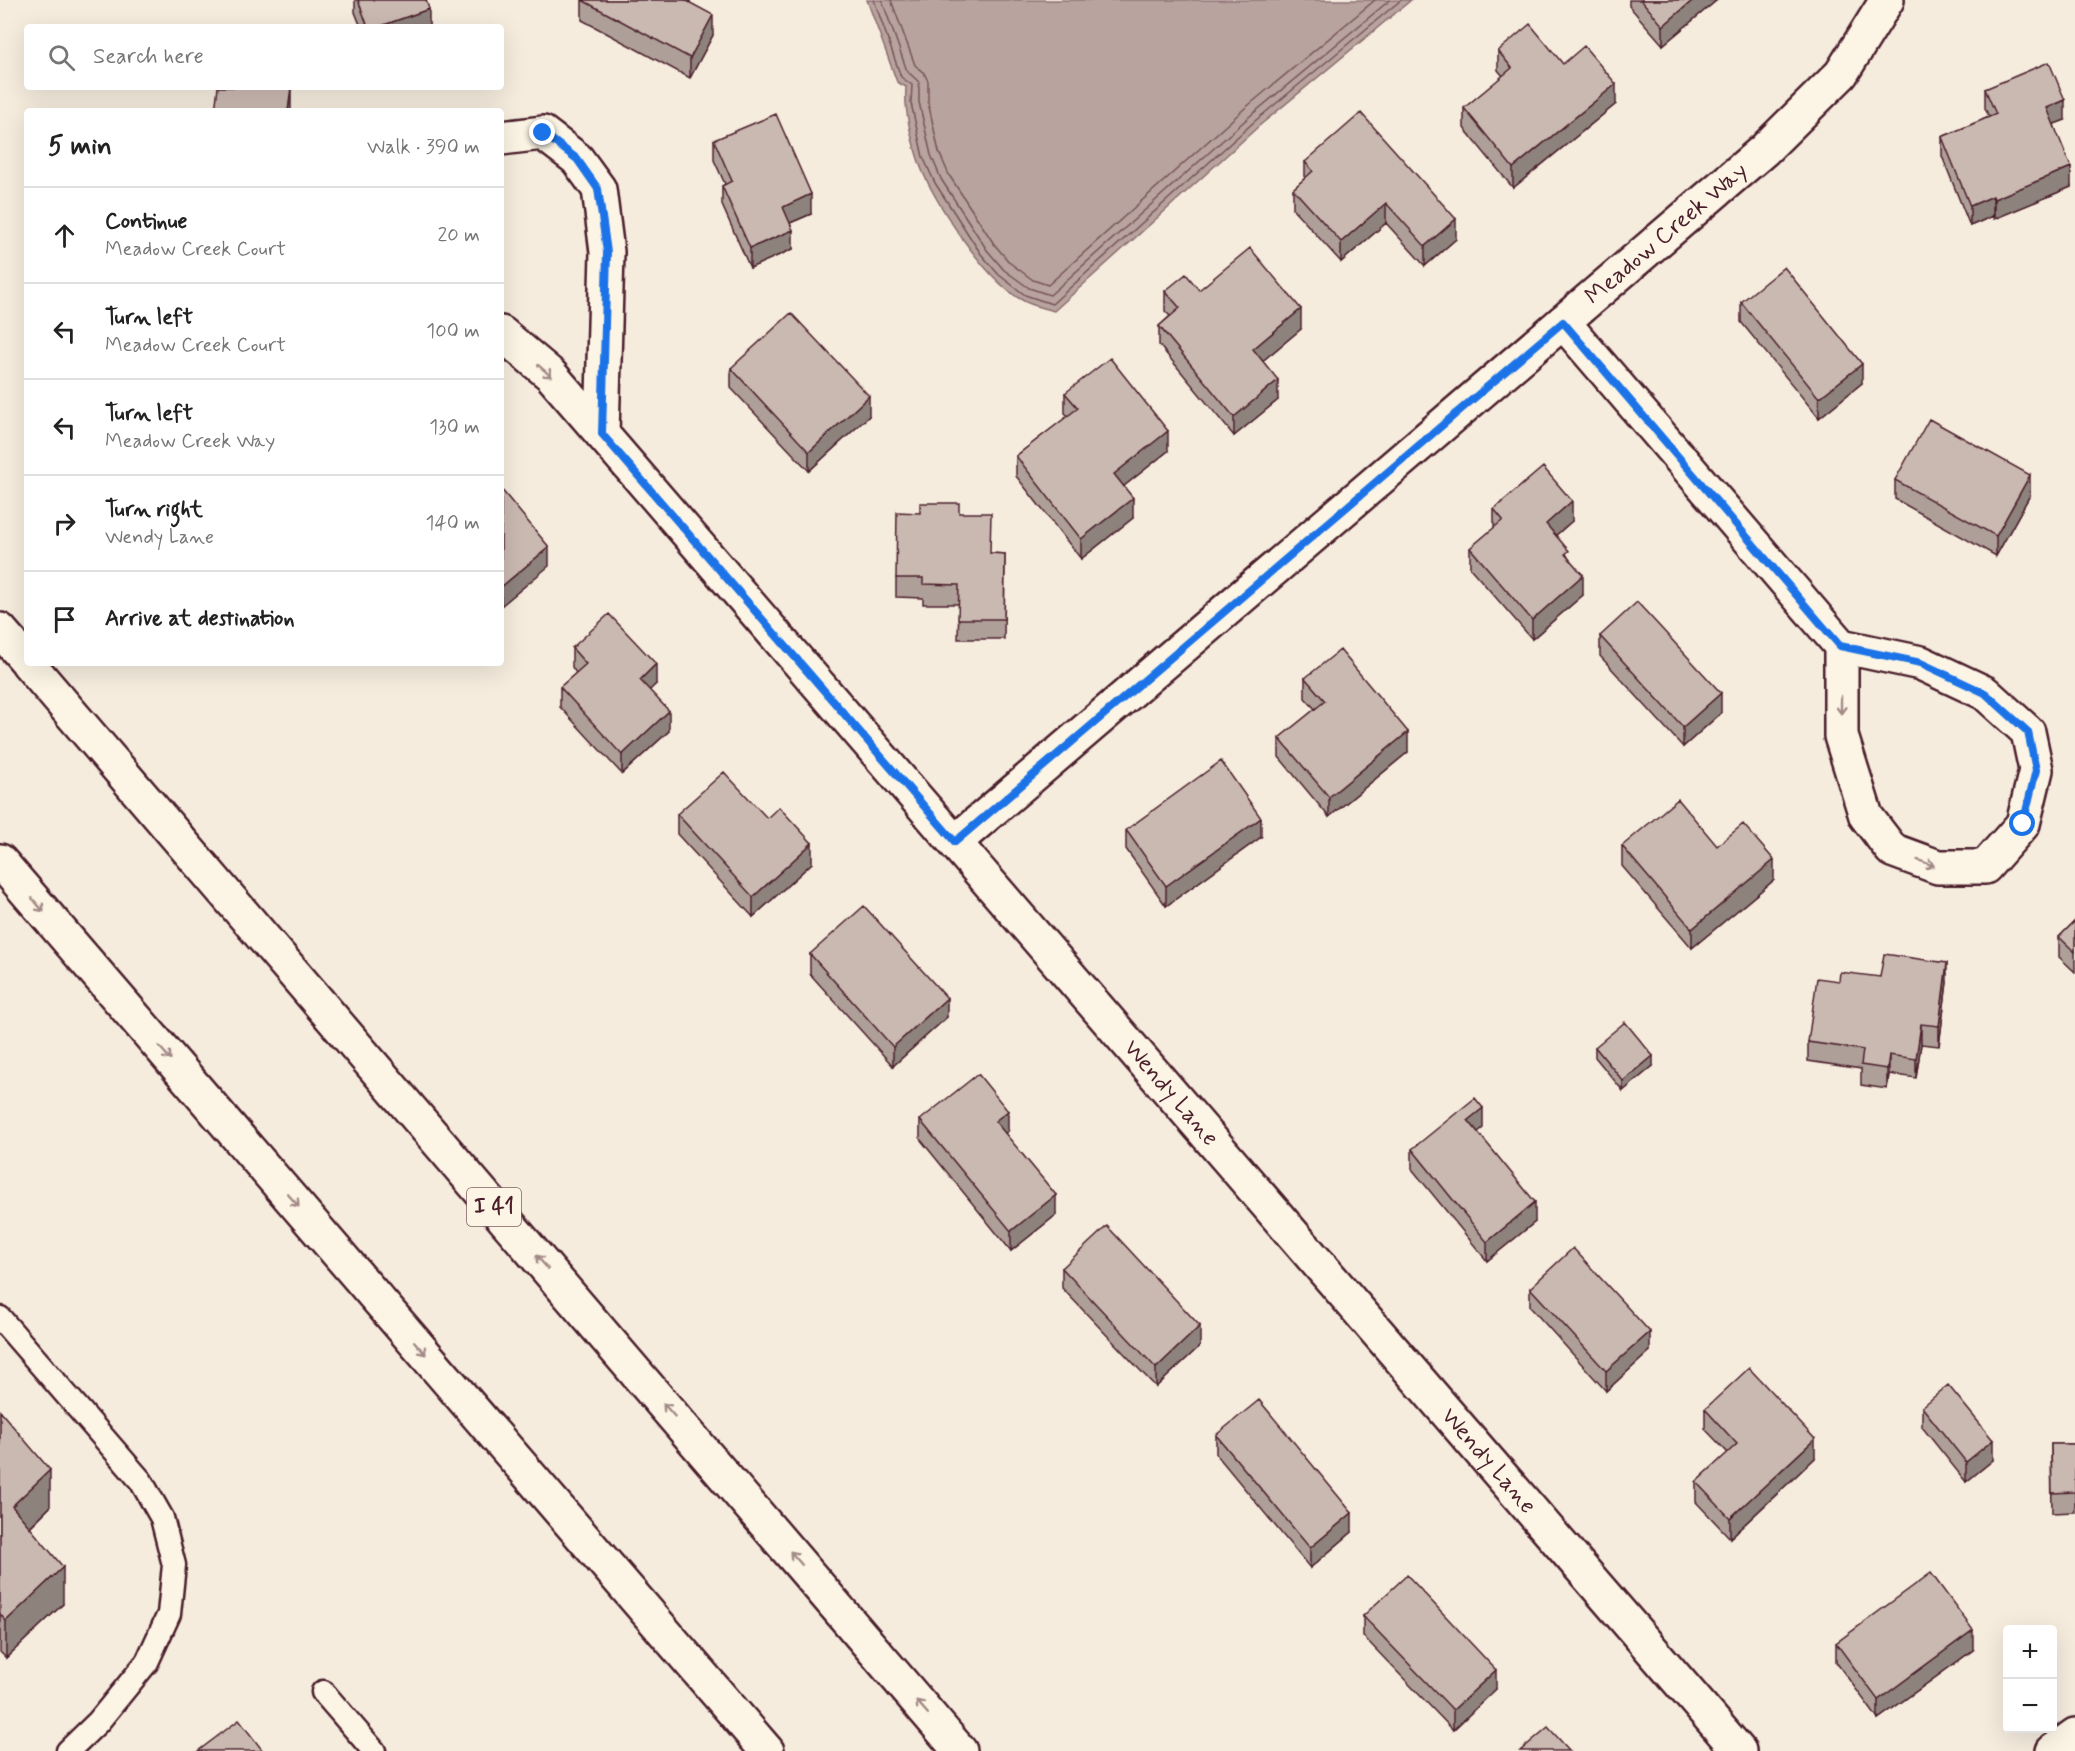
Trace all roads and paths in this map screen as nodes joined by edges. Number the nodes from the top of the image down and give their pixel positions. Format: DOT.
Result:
graph roads {
  1 [pos="1887,0"];
  2 [pos="504,138"];
  3 [pos="1563,322"];
  4 [pos="504,336"];
  5 [pos="602,434"];
  6 [pos="0,630"];
  7 [pos="1840,646"];
  8 [pos="24,657"];
  9 [pos="31,666"];
  10 [pos="955,842"];
  11 [pos="0,861"];
  12 [pos="0,1318"];
  13 [pos="323,1692"];
  14 [pos="2075,1735"];
  15 [pos="68,1751"];
  16 [pos="374,1751"];
  17 [pos="767,1751"];
  18 [pos="960,1751"];
  19 [pos="1739,1751"];
  20 [pos="2053,1751"];
  1 -- 3 [label="main road, Meadow Creek Way"];
  2 -- 5 [label="main road"];
  3 -- 7 [label="main road"];
  3 -- 10 [label="main road, Meadow Creek Way"];
  4 -- 5 [label="main road, Wendy Lane, one-way"];
  5 -- 10 [label="main road, Wendy Lane"];
  6 -- 8 [label="main road, I 41"];
  7 -- 7 [label="main road, one-way"];
  18 -- 9 [label="main road, I 41, one-way"];
  10 -- 19 [label="main road, Wendy Lane"];
  11 -- 17 [label="main road, one-way"];
  12 -- 15 [label="lane"];
  13 -- 16 [label="lane"];
  14 -- 20 [label="main road"];
}
